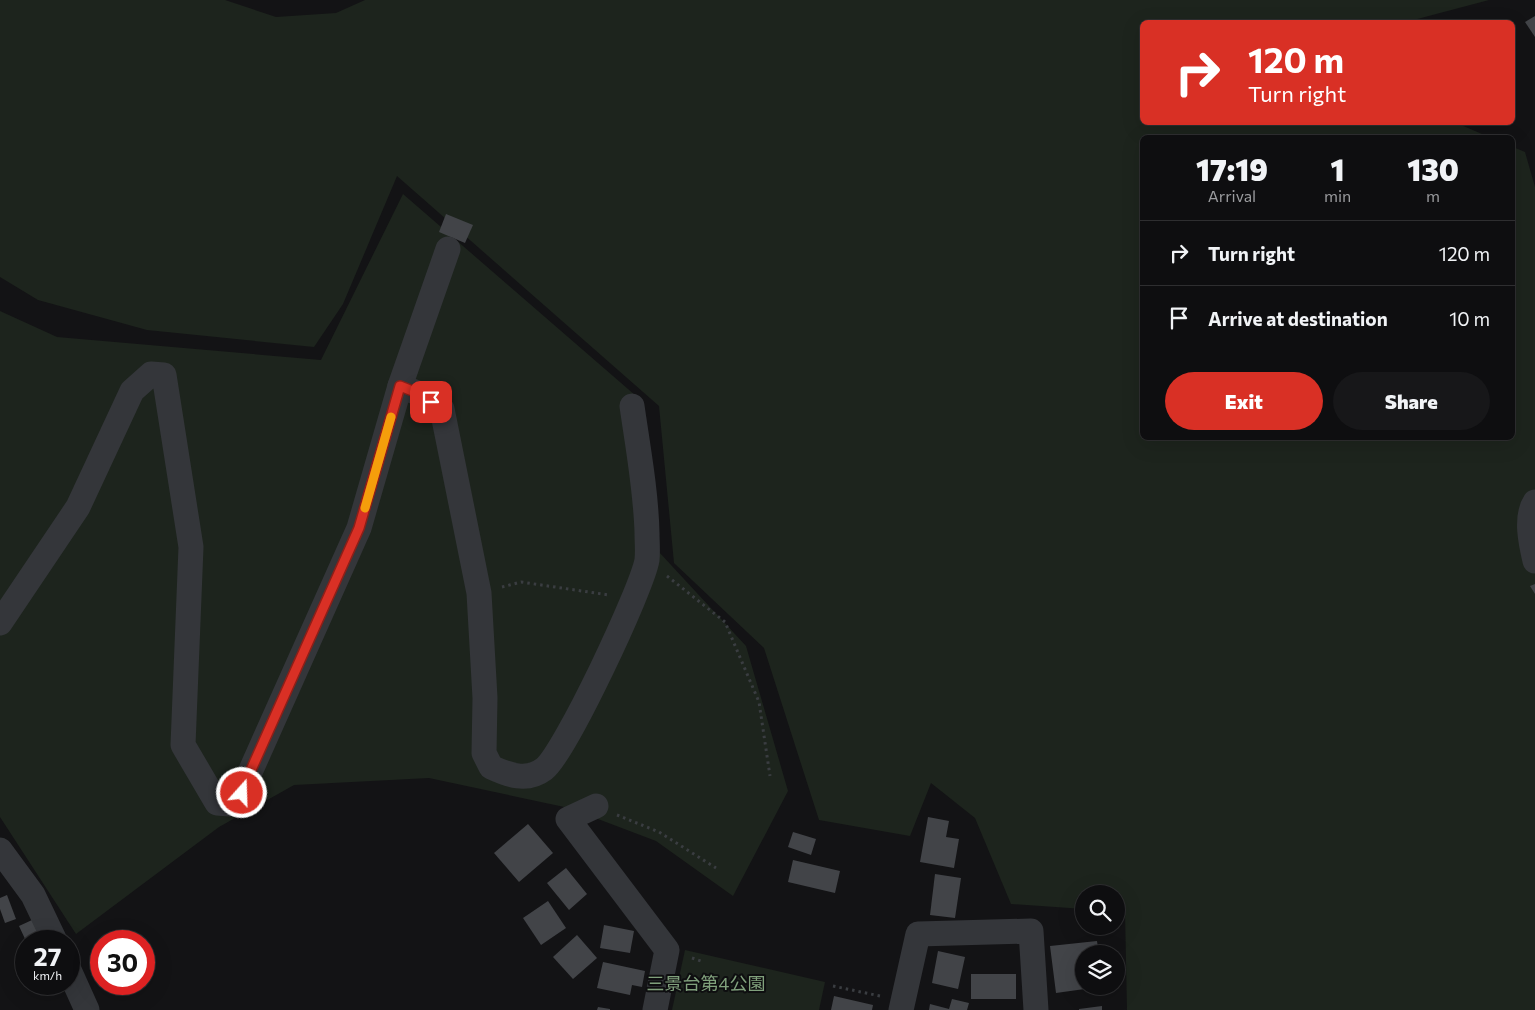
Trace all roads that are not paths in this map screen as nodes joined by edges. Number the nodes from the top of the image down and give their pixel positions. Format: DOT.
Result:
graph roads {
  1 [pos="448,249"];
  2 [pos="400,386"];
  3 [pos="632,406"];
  4 [pos="1535,502"];
  5 [pos="1535,561"];
  6 [pos="0,622"];
  7 [pos="596,806"];
  8 [pos="0,850"];
  9 [pos="50,930"];
  10 [pos="80,994"];
  11 [pos="902,1005"];
  12 [pos="87,1010"];
  13 [pos="655,1010"];
  14 [pos="1036,1010"];
  1 -- 2 [label="street"];
  2 -- 3 [label="street"];
  2 -- 6 [label="street"];
  4 -- 5 [label="street"];
  7 -- 13 [label="street"];
  8 -- 9 [label="street"];
  10 -- 12 [label="street"];
  11 -- 14 [label="street"];
}
